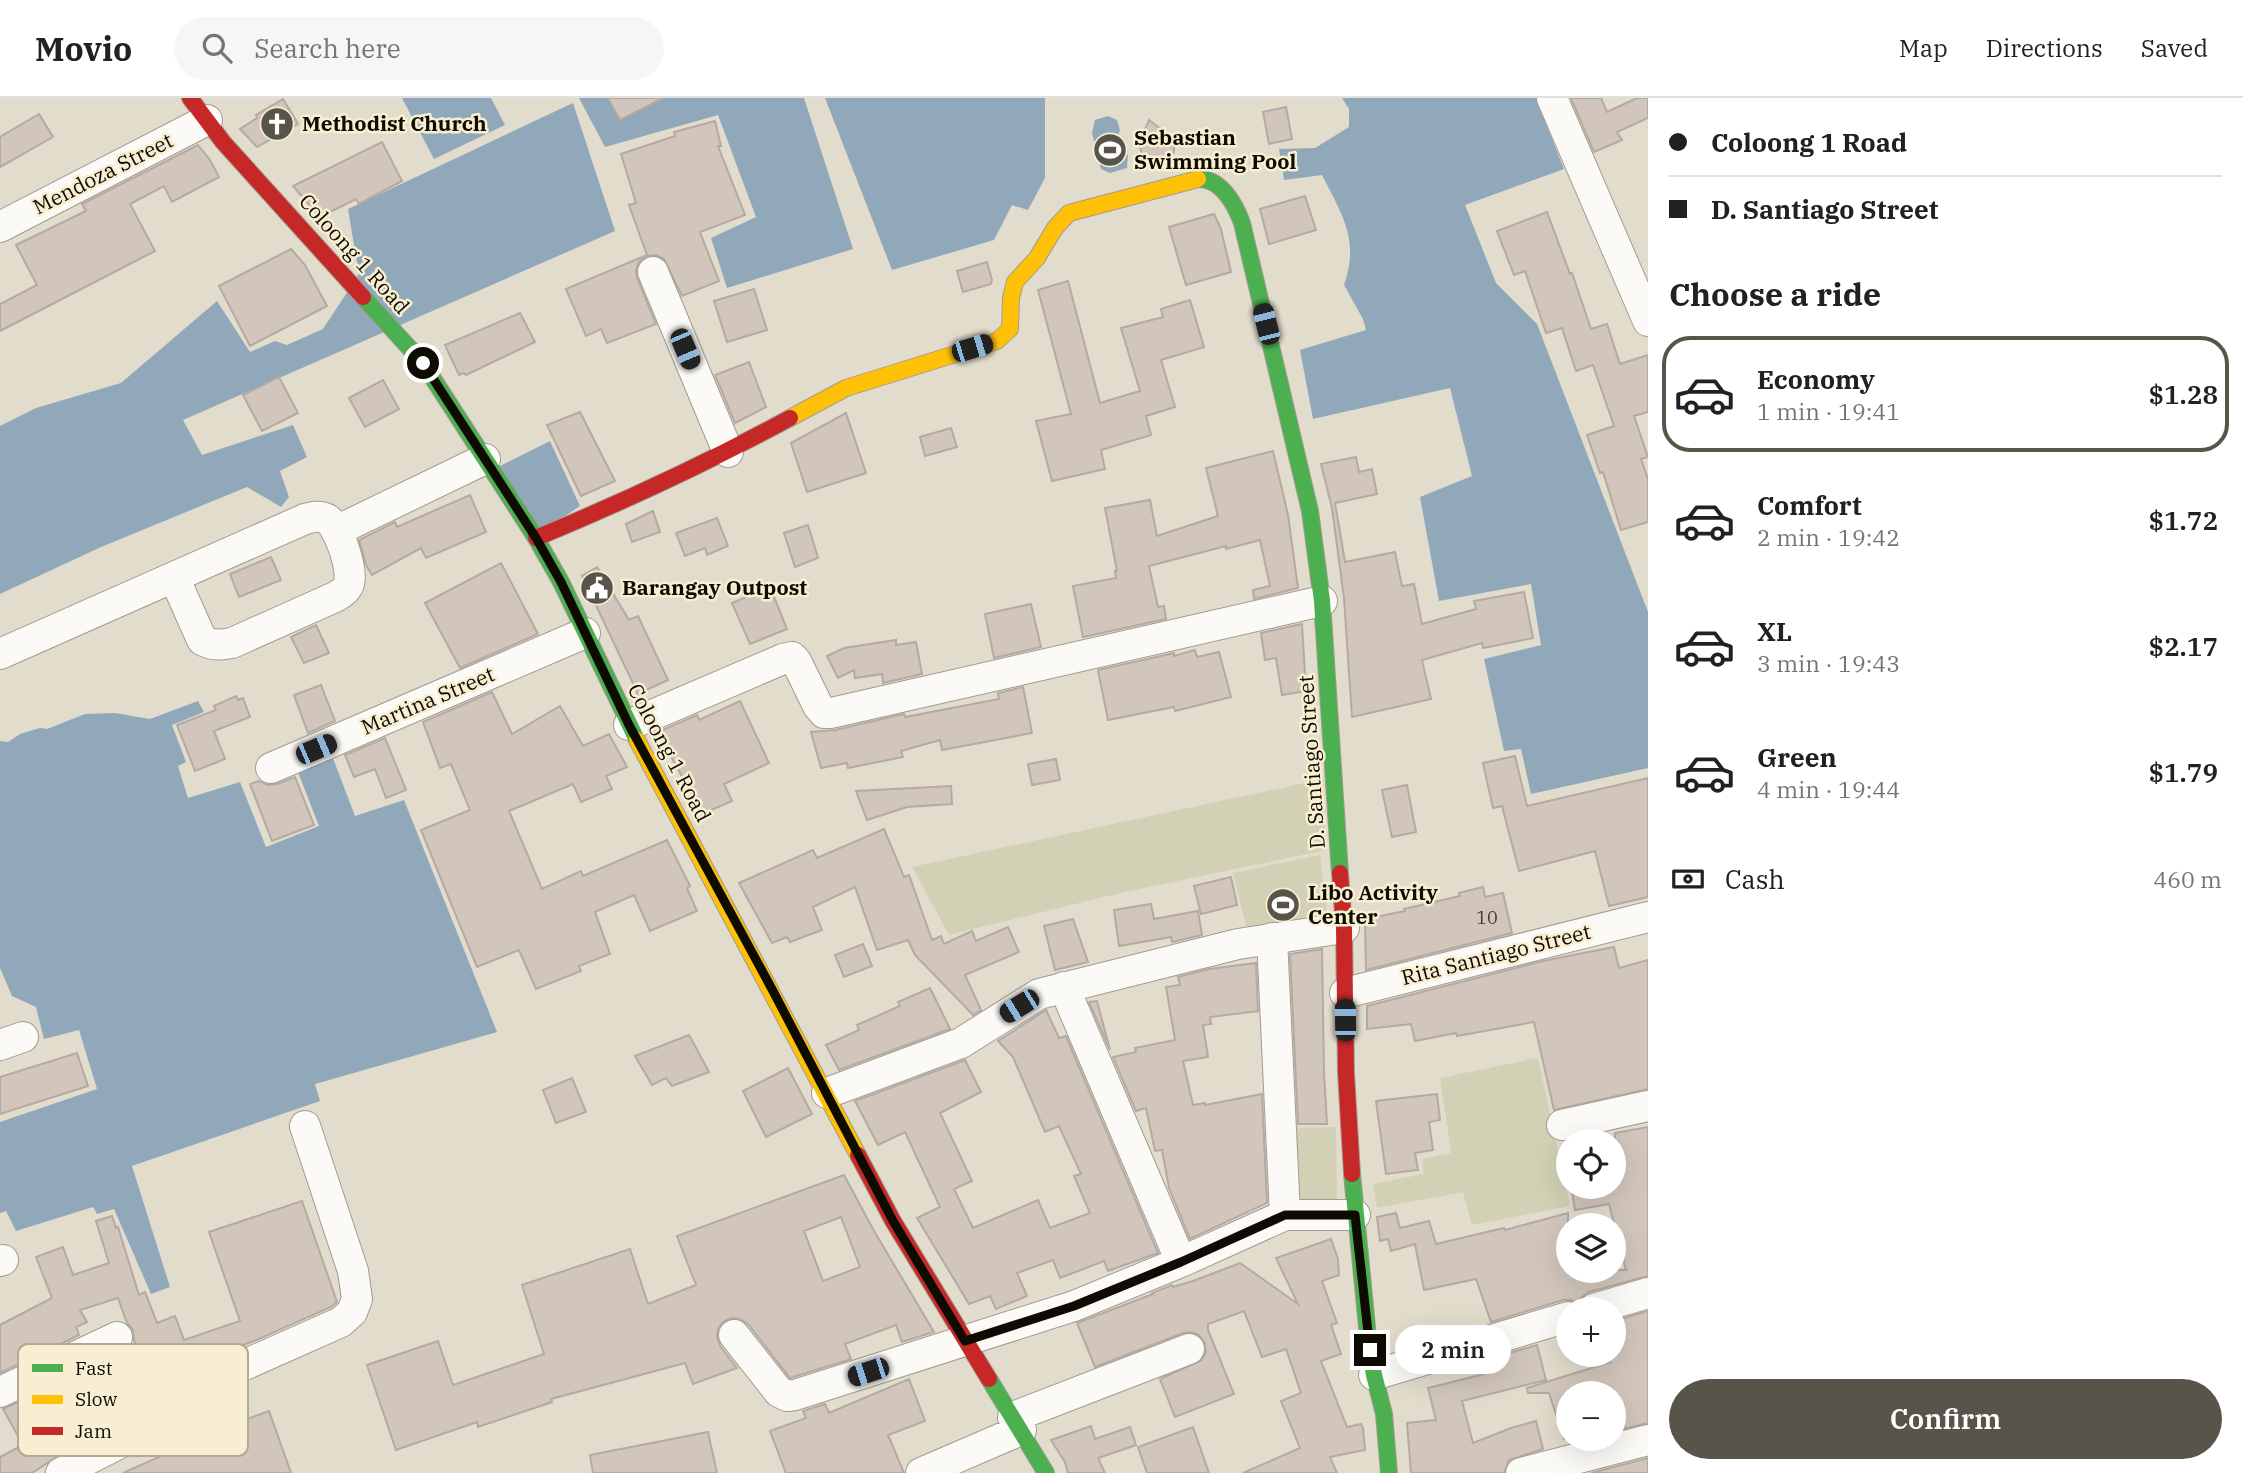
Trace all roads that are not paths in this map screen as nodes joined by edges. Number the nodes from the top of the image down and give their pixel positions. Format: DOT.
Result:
graph roads {
  1 [pos="1552,98"];
  2 [pos="199,109"];
  3 [pos="0,227"];
  4 [pos="653,272"];
  5 [pos="1648,321"];
  6 [pos="728,452"];
  7 [pos="485,459"];
  8 [pos="336,531"];
  9 [pos="536,538"];
  10 [pos="174,578"];
  11 [pos="1322,601"];
  12 [pos="585,634"];
  13 [pos="0,654"];
  14 [pos="629,725"];
  15 [pos="271,768"];
  16 [pos="1648,918"];
  17 [pos="1344,928"];
  18 [pos="1272,938"];
  19 [pos="1064,988"];
  20 [pos="1345,993"];
  21 [pos="827,1093"];
  22 [pos="1648,1106"];
  23 [pos="1562,1125"];
  24 [pos="305,1126"];
  25 [pos="1285,1215"];
  26 [pos="1355,1215"];
  27 [pos="1181,1262"];
  28 [pos="1648,1293"];
  29 [pos="1626,1300"];
  30 [pos="1556,1321"];
  31 [pos="734,1335"];
  32 [pos="117,1337"];
  33 [pos="965,1341"];
  34 [pos="102,1344"];
  35 [pos="1189,1349"];
  36 [pos="248,1363"];
  37 [pos="1374,1375"];
  38 [pos="18,1384"];
  39 [pos="0,1392"];
  40 [pos="1017,1424"];
  41 [pos="1648,1440"];
  42 [pos="95,1456"];
  43 [pos="61,1473"];
  44 [pos="921,1473"];
  45 [pos="1046,1473"];
  46 [pos="1389,1473"];
  47 [pos="1521,1473"];
  1 -- 5 [label="street"];
  2 -- 3 [label="street, Mendoza Street"];
  2 -- 7 [label="street, Coloong 1 Road"];
  4 -- 6 [label="street"];
  6 -- 9 [label="street"];
  6 -- 11 [label="street, D. Santiago Street"];
  7 -- 8 [label="street"];
  7 -- 9 [label="street, Coloong 1 Road"];
  8 -- 10 [label="street"];
  8 -- 10 [label="street"];
  9 -- 12 [label="street, Coloong 1 Road"];
  10 -- 13 [label="street"];
  11 -- 14 [label="street"];
  11 -- 17 [label="street, D. Santiago Street"];
  12 -- 14 [label="street, Coloong 1 Road"];
  12 -- 15 [label="street, Martina Street"];
  14 -- 21 [label="street, Coloong 1 Road"];
  16 -- 20 [label="street, Rita Santiago Street"];
  17 -- 18 [label="street"];
  17 -- 20 [label="street, D. Santiago Street"];
  18 -- 19 [label="street"];
  18 -- 25 [label="street"];
  19 -- 21 [label="street"];
  19 -- 27 [label="street"];
  20 -- 26 [label="street, D. Santiago Street"];
  21 -- 33 [label="street, Coloong 1 Road"];
  22 -- 23 [label="street"];
  24 -- 36 [label="street"];
  25 -- 26 [label="street"];
  25 -- 27 [label="street"];
  26 -- 37 [label="street, D. Santiago Street"];
  27 -- 33 [label="street"];
  28 -- 29 [label="street"];
  30 -- 37 [label="street"];
  31 -- 33 [label="street"];
  32 -- 34 [label="street"];
  33 -- 40 [label="street, Coloong 1 Road"];
  35 -- 40 [label="street"];
  37 -- 46 [label="street, D. Santiago Street"];
  38 -- 39 [label="street"];
  40 -- 44 [label="street"];
  40 -- 45 [label="street, Coloong 1 Road"];
  41 -- 47 [label="street"];
  42 -- 43 [label="street"];
}
